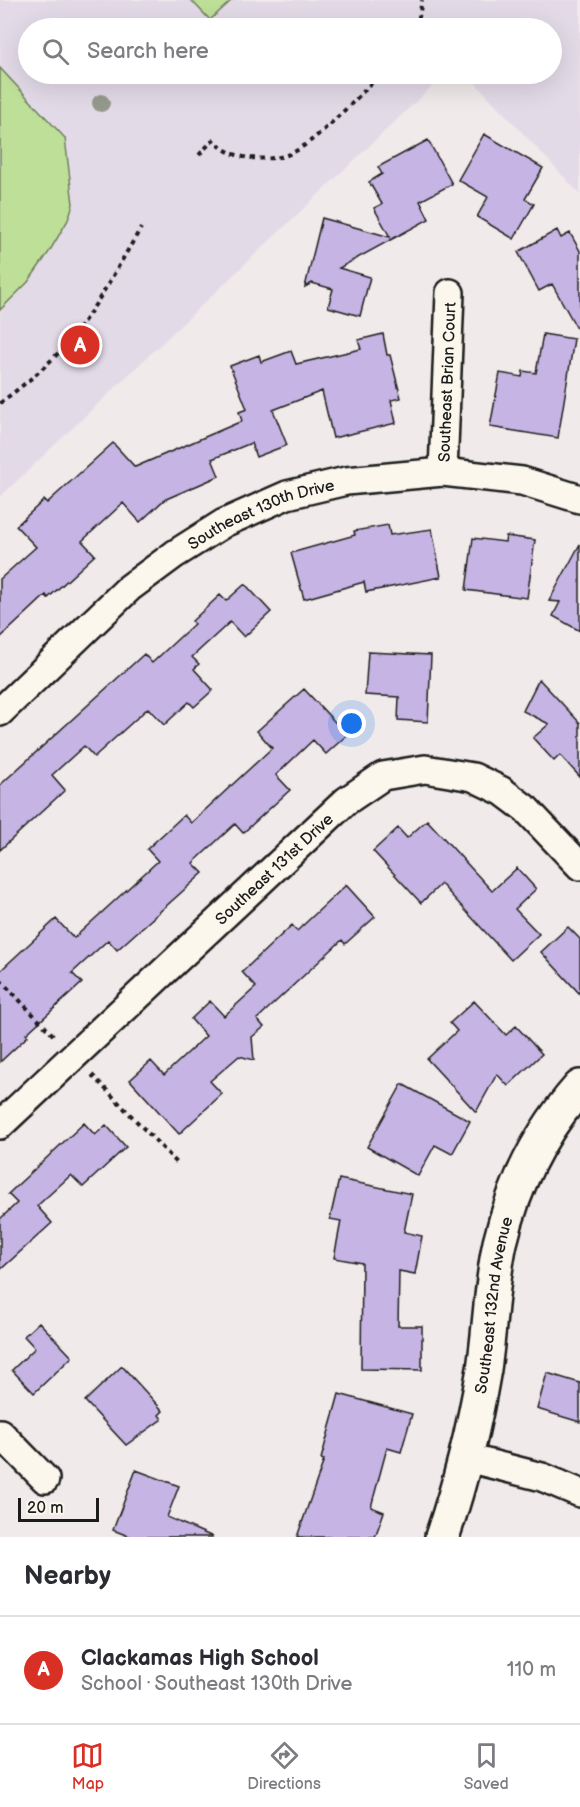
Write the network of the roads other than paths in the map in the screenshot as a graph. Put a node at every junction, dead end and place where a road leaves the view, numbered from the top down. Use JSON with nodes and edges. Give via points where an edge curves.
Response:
{"nodes":[{"id":1,"x":450,"y":293,"type":"dead end"},
{"id":2,"x":443,"y":472,"type":"junction"},
{"id":3,"x":580,"y":499,"type":"edge"},
{"id":4,"x":0,"y":712,"type":"edge"},
{"id":5,"x":580,"y":866,"type":"edge"},
{"id":6,"x":580,"y":1087,"type":"edge"},
{"id":7,"x":0,"y":1125,"type":"edge"},
{"id":8,"x":0,"y":1432,"type":"edge"},
{"id":9,"x":466,"y":1458,"type":"junction"},
{"id":10,"x":45,"y":1479,"type":"dead end"},
{"id":11,"x":580,"y":1493,"type":"edge"},
{"id":12,"x":442,"y":1537,"type":"edge"}],
"edges":[{"from":1,"to":2,"type":"street","name":"Southeast Brian Court"},
{"from":2,"to":3,"type":"street","name":"Southeast 130th Drive","via":[[522,481]]},
{"from":2,"to":4,"type":"street","name":"Southeast 130th Drive","via":[[346,481],[307,490],[224,523],[129,588]]},
{"from":5,"to":7,"type":"street","name":"Southeast 131st Drive","via":[[526,809],[502,791],[473,777],[425,769],[383,776],[346,801]]},
{"from":6,"to":9,"type":"street","name":"Southeast 132nd Avenue","via":[[537,1146],[511,1204],[500,1244],[484,1368]]},
{"from":8,"to":10,"type":"street"},
{"from":9,"to":11,"type":"street","via":[[542,1477]]},
{"from":9,"to":12,"type":"street","name":"Southeast 132nd Avenue"}]}
